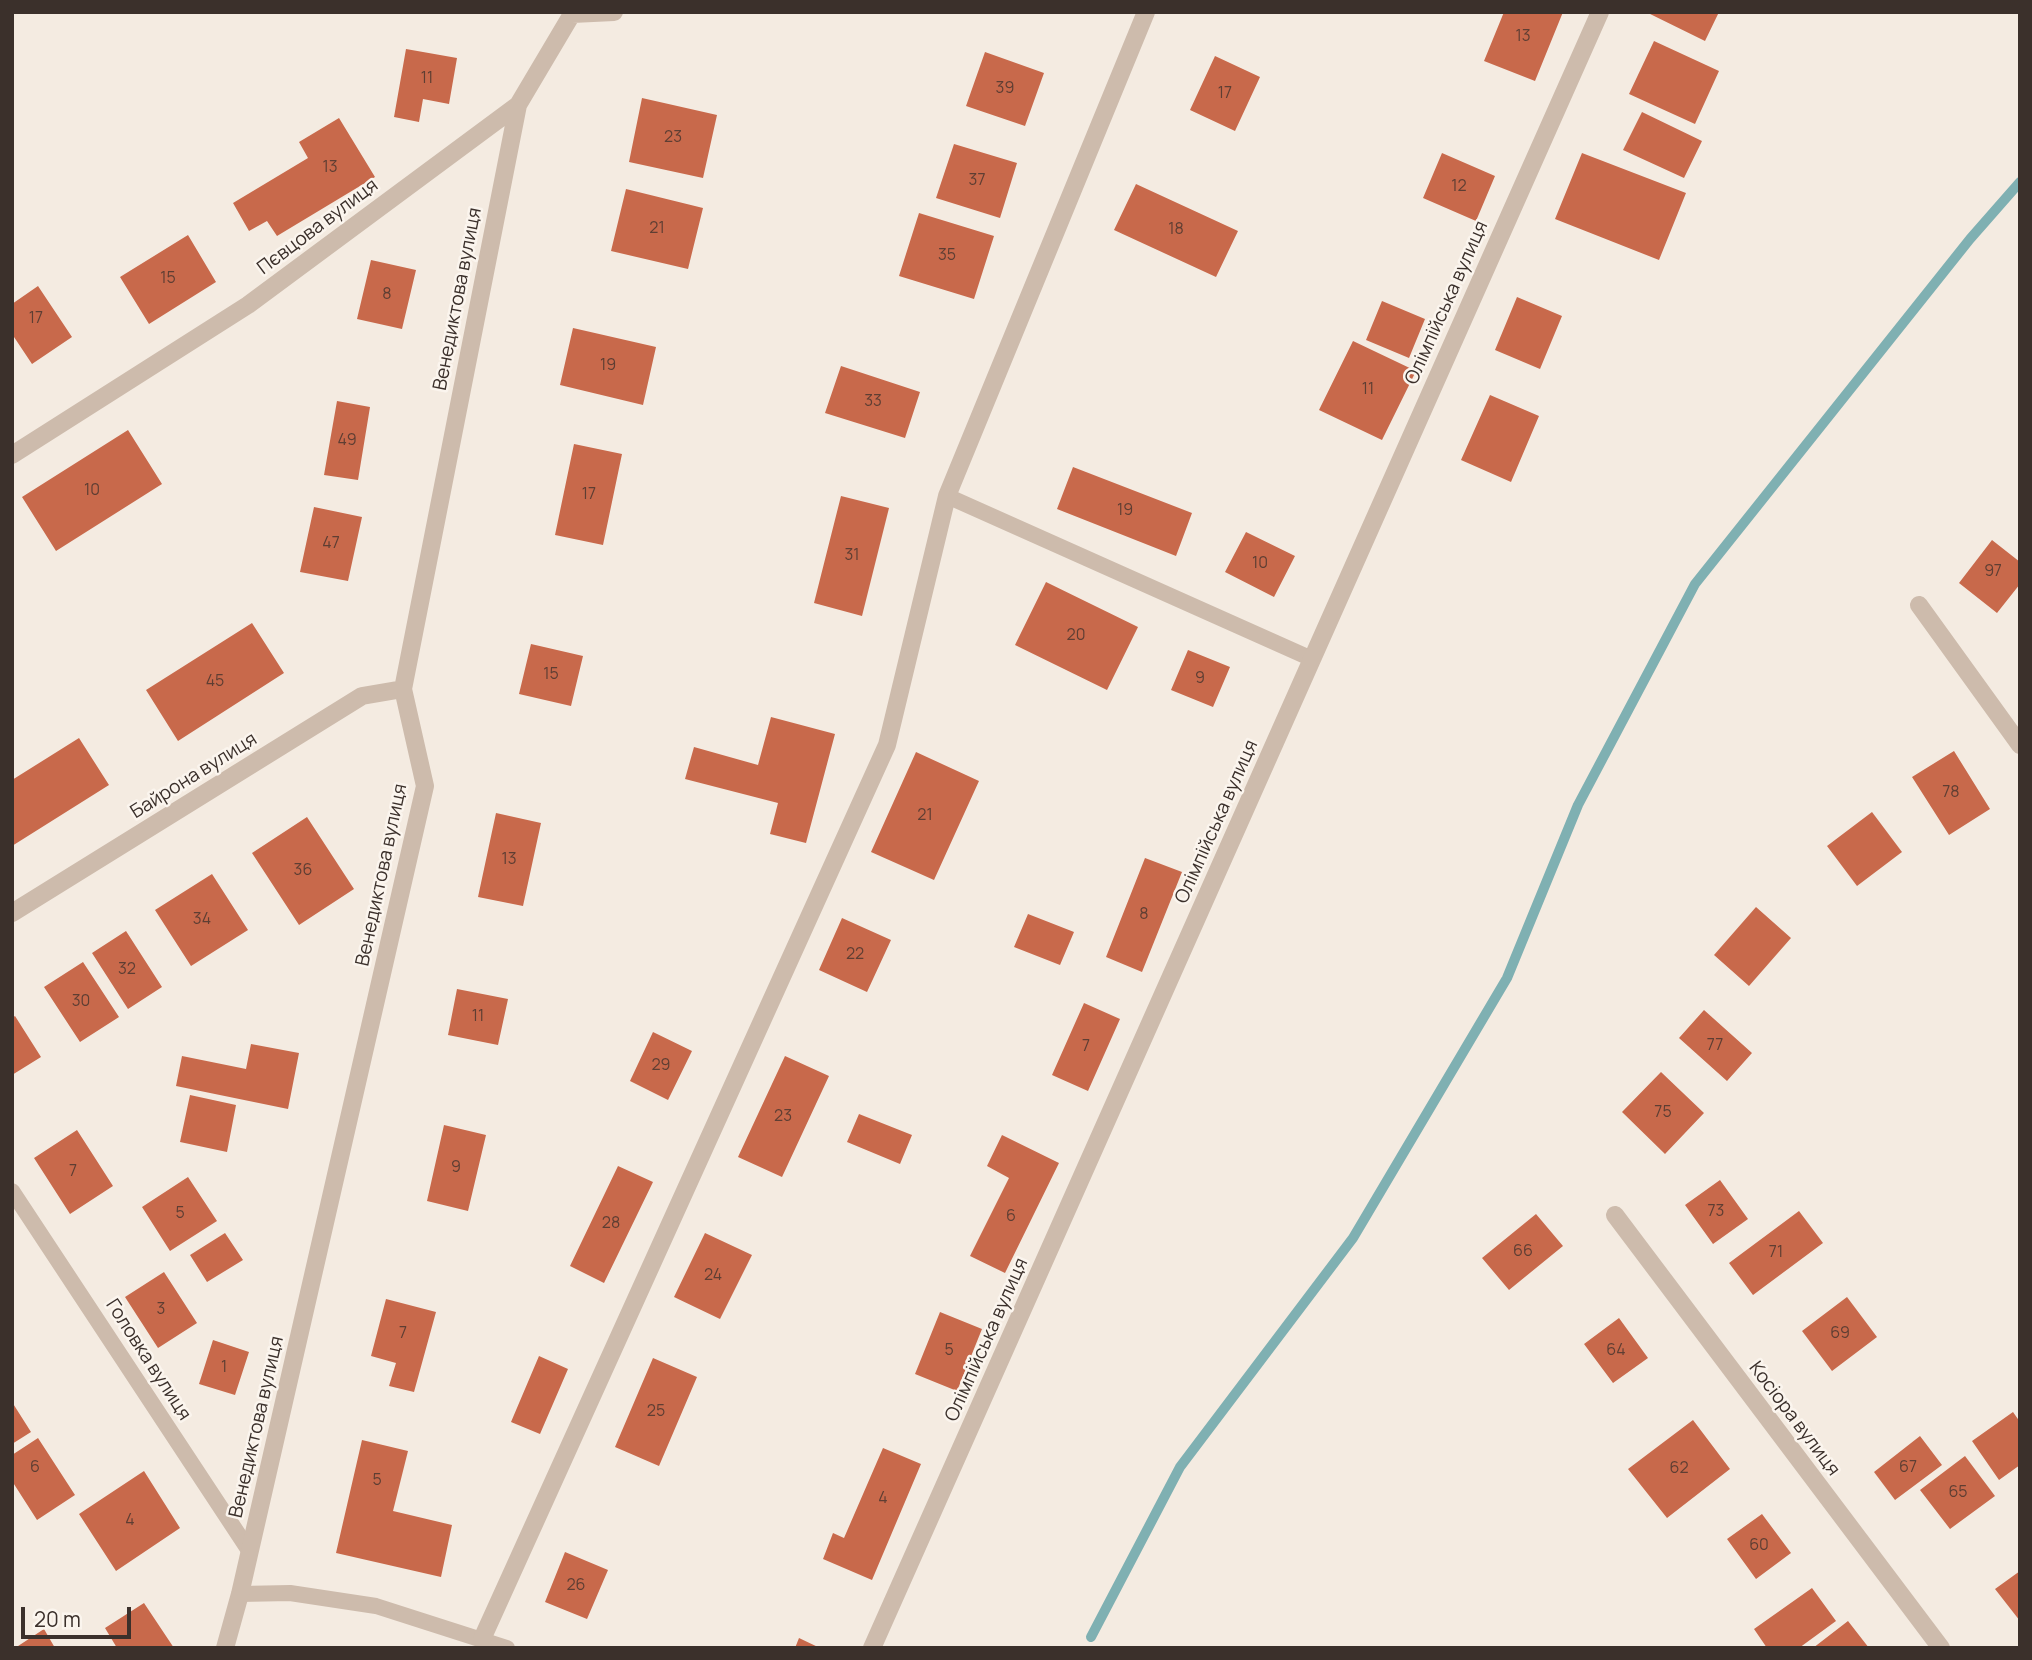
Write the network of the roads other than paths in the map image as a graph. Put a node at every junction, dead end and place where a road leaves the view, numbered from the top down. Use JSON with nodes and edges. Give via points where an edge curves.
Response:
{"nodes":[{"id":1,"x":614,"y":12,"type":"edge"},
{"id":2,"x":1146,"y":12,"type":"edge"},
{"id":3,"x":1600,"y":12,"type":"edge"},
{"id":4,"x":572,"y":13,"type":"edge"},
{"id":5,"x":518,"y":105,"type":"junction"},
{"id":6,"x":12,"y":455,"type":"edge"},
{"id":7,"x":947,"y":496,"type":"junction"},
{"id":8,"x":1919,"y":605,"type":"dead end"},
{"id":9,"x":1312,"y":659,"type":"junction"},
{"id":10,"x":403,"y":689,"type":"junction"},
{"id":11,"x":2020,"y":745,"type":"edge"},
{"id":12,"x":12,"y":913,"type":"edge"},
{"id":13,"x":12,"y":1191,"type":"edge"},
{"id":14,"x":1615,"y":1215,"type":"dead end"},
{"id":15,"x":250,"y":1552,"type":"junction"},
{"id":16,"x":240,"y":1594,"type":"junction"},
{"id":17,"x":482,"y":1639,"type":"junction"},
{"id":18,"x":225,"y":1648,"type":"edge"},
{"id":19,"x":508,"y":1648,"type":"edge"},
{"id":20,"x":872,"y":1648,"type":"edge"},
{"id":21,"x":1941,"y":1648,"type":"edge"}],
"edges":[{"from":1,"to":4,"type":"street","name":"Пєвцова вулиця"},
{"from":2,"to":7,"type":"street"},
{"from":3,"to":9,"type":"street","name":"Олімпійська вулиця"},
{"from":4,"to":5,"type":"street","name":"Пєвцова вулиця"},
{"from":5,"to":6,"type":"street","name":"Пєвцова вулиця","via":[[248,305]]},
{"from":5,"to":10,"type":"street","name":"Венедиктова вулиця"},
{"from":7,"to":9,"type":"lane"},
{"from":7,"to":17,"type":"street","via":[[887,745]]},
{"from":8,"to":11,"type":"street"},
{"from":9,"to":20,"type":"street","name":"Олімпійська вулиця"},
{"from":10,"to":12,"type":"street","name":"Байрона вулиця","via":[[362,696]]},
{"from":10,"to":15,"type":"street","name":"Венедиктова вулиця","via":[[425,786]]},
{"from":13,"to":15,"type":"lane","name":"Головка вулиця"},
{"from":14,"to":21,"type":"street","name":"Косіора вулиця"},
{"from":15,"to":16,"type":"street","name":"Венедиктова вулиця"},
{"from":16,"to":17,"type":"lane","via":[[290,1593],[376,1606]]},
{"from":16,"to":18,"type":"street","name":"Венедиктова вулиця"},
{"from":17,"to":19,"type":"lane"}]}
